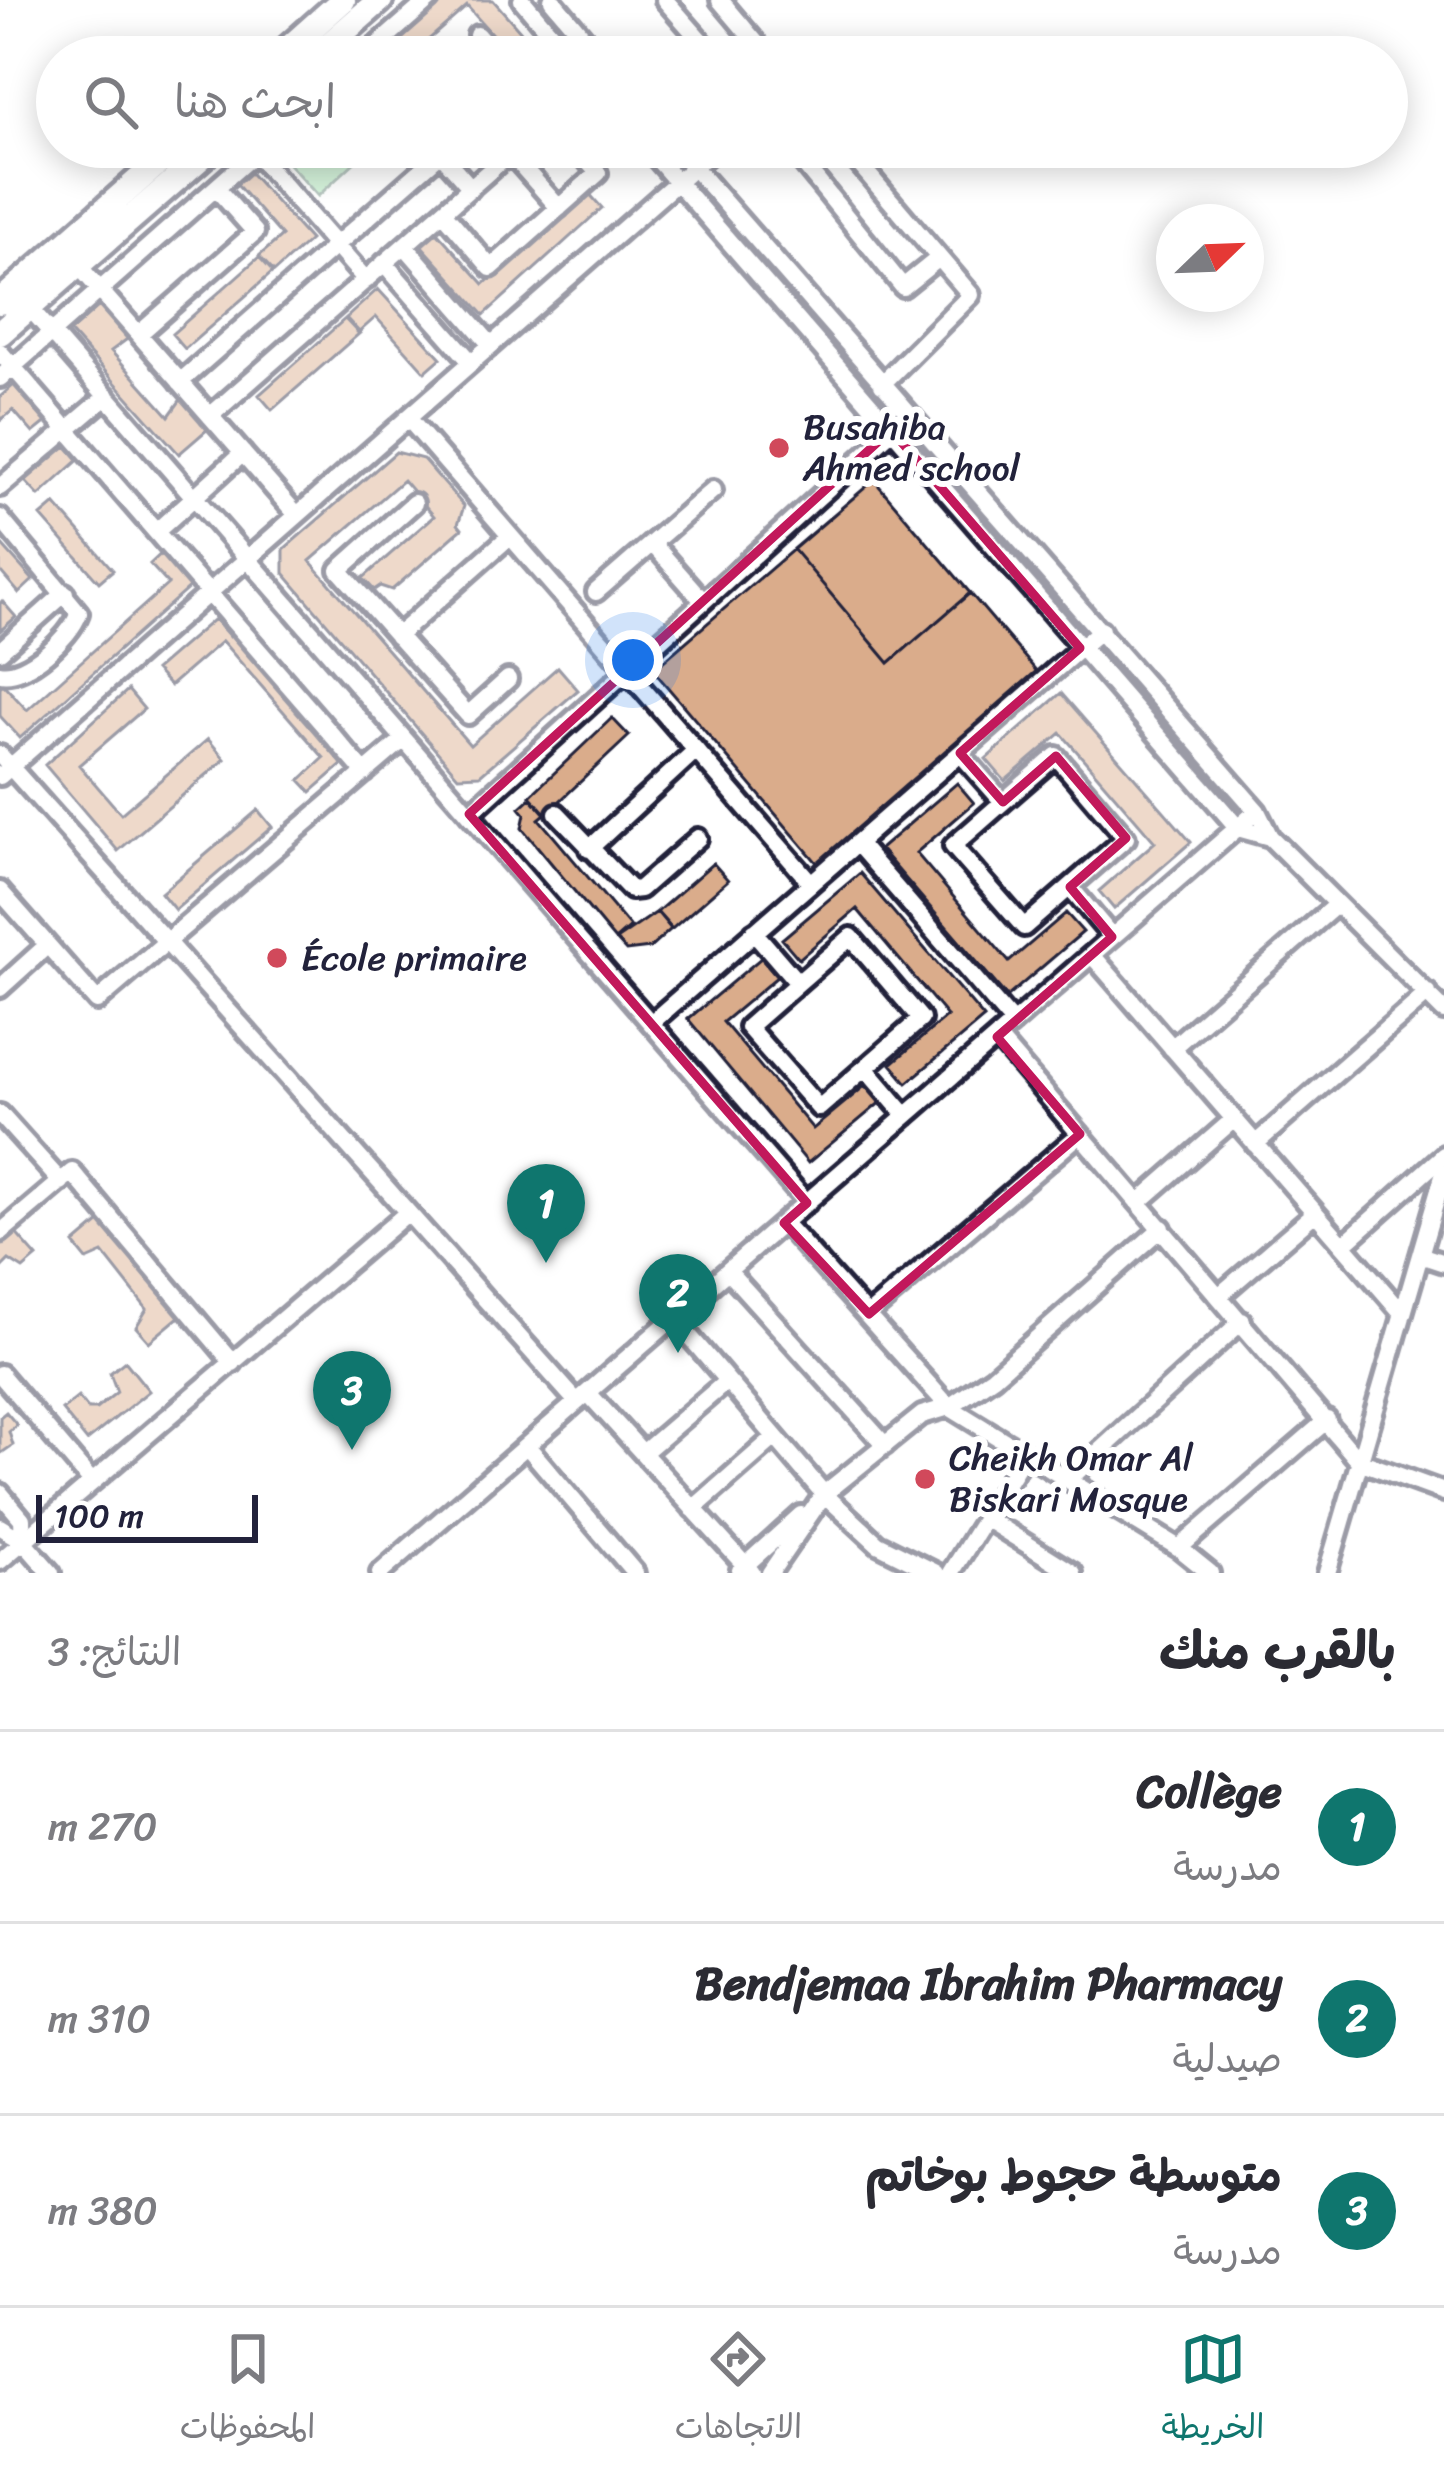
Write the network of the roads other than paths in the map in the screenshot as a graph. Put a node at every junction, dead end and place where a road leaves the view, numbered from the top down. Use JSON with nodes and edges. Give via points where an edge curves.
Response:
{"nodes":[{"id":1,"x":344,"y":0,"type":"edge"},
{"id":2,"x":380,"y":0,"type":"edge"},
{"id":3,"x":429,"y":0,"type":"edge"},
{"id":4,"x":522,"y":0,"type":"edge"},
{"id":5,"x":552,"y":0,"type":"edge"},
{"id":6,"x":665,"y":0,"type":"edge"},
{"id":7,"x":720,"y":0,"type":"edge"},
{"id":8,"x":302,"y":36,"type":"edge"},
{"id":9,"x":339,"y":36,"type":"edge"},
{"id":10,"x":385,"y":36,"type":"edge"},
{"id":11,"x":553,"y":36,"type":"edge"},
{"id":12,"x":582,"y":36,"type":"edge"},
{"id":13,"x":697,"y":36,"type":"edge"},
{"id":14,"x":750,"y":36,"type":"edge"},
{"id":15,"x":152,"y":168,"type":"edge"},
{"id":16,"x":188,"y":168,"type":"edge"},
{"id":17,"x":237,"y":168,"type":"edge"},
{"id":18,"x":272,"y":168,"type":"edge"},
{"id":19,"x":420,"y":168,"type":"edge"},
{"id":20,"x":456,"y":168,"type":"edge"},
{"id":21,"x":490,"y":168,"type":"edge"},
{"id":22,"x":524,"y":168,"type":"edge"},
{"id":23,"x":594,"y":168,"type":"edge"},
{"id":24,"x":665,"y":168,"type":"edge"},
{"id":25,"x":807,"y":168,"type":"edge"},
{"id":26,"x":863,"y":168,"type":"edge"},
{"id":27,"x":694,"y":169,"type":"joint"},
{"id":28,"x":677,"y":182,"type":"junction"},
{"id":29,"x":216,"y":188,"type":"junction"},
{"id":30,"x":471,"y":188,"type":"junction"},
{"id":31,"x":559,"y":208,"type":"junction"},
{"id":32,"x":443,"y":212,"type":"junction"},
{"id":33,"x":336,"y":245,"type":"junction"},
{"id":34,"x":404,"y":245,"type":"junction"},
{"id":35,"x":939,"y":257,"type":"junction"},
{"id":36,"x":385,"y":263,"type":"junction"},
{"id":37,"x":78,"y":265,"type":"junction"},
{"id":38,"x":366,"y":280,"type":"junction"},
{"id":39,"x":100,"y":290,"type":"junction"},
{"id":40,"x":0,"y":302,"type":"edge"},
{"id":41,"x":29,"y":307,"type":"junction"},
{"id":42,"x":0,"y":333,"type":"edge"},
{"id":43,"x":52,"y":333,"type":"junction"},
{"id":44,"x":139,"y":334,"type":"junction"},
{"id":45,"x":491,"y":345,"type":"junction"},
{"id":46,"x":0,"y":352,"type":"edge"},
{"id":47,"x":471,"y":362,"type":"junction"},
{"id":48,"x":6,"y":373,"type":"edge"},
{"id":49,"x":181,"y":382,"type":"junction"},
{"id":50,"x":882,"y":384,"type":"junction"},
{"id":51,"x":107,"y":396,"type":"junction"},
{"id":52,"x":909,"y":415,"type":"junction"},
{"id":53,"x":210,"y":416,"type":"junction"},
{"id":54,"x":407,"y":418,"type":"junction"},
{"id":55,"x":67,"y":429,"type":"junction"},
{"id":56,"x":891,"y":430,"type":"junction"},
{"id":57,"x":242,"y":453,"type":"junction"},
{"id":58,"x":0,"y":487,"type":"edge"},
{"id":59,"x":713,"y":490,"type":"dead end"},
{"id":60,"x":195,"y":497,"type":"junction"},
{"id":61,"x":414,"y":503,"type":"dead end"},
{"id":62,"x":297,"y":515,"type":"junction"},
{"id":63,"x":0,"y":518,"type":"edge"},
{"id":64,"x":158,"y":530,"type":"junction"},
{"id":65,"x":509,"y":536,"type":"junction"},
{"id":66,"x":652,"y":543,"type":"junction"},
{"id":67,"x":248,"y":560,"type":"junction"},
{"id":68,"x":212,"y":590,"type":"junction"},
{"id":69,"x":596,"y":592,"type":"dead end"},
{"id":70,"x":65,"y":593,"type":"junction"},
{"id":71,"x":704,"y":601,"type":"junction"},
{"id":72,"x":1101,"y":630,"type":"junction"},
{"id":73,"x":398,"y":636,"type":"junction"},
{"id":74,"x":1080,"y":648,"type":"junction"},
{"id":75,"x":0,"y":651,"type":"edge"},
{"id":76,"x":626,"y":670,"type":"junction"},
{"id":77,"x":0,"y":673,"type":"edge"},
{"id":78,"x":508,"y":679,"type":"dead end"},
{"id":79,"x":404,"y":740,"type":"junction"},
{"id":80,"x":696,"y":750,"type":"junction"},
{"id":81,"x":960,"y":753,"type":"junction"},
{"id":82,"x":3,"y":766,"type":"edge"},
{"id":83,"x":365,"y":773,"type":"junction"},
{"id":84,"x":1003,"y":802,"type":"junction"},
{"id":85,"x":1257,"y":812,"type":"junction"},
{"id":86,"x":557,"y":813,"type":"dead end"},
{"id":87,"x":469,"y":814,"type":"junction"},
{"id":88,"x":1238,"y":828,"type":"junction"},
{"id":89,"x":1270,"y":837,"type":"junction"},
{"id":90,"x":698,"y":838,"type":"dead end"},
{"id":91,"x":856,"y":842,"type":"junction"},
{"id":92,"x":589,"y":849,"type":"junction"},
{"id":93,"x":811,"y":883,"type":"junction"},
{"id":94,"x":1070,"y":887,"type":"junction"},
{"id":95,"x":0,"y":891,"type":"edge"},
{"id":96,"x":1337,"y":904,"type":"junction"},
{"id":97,"x":754,"y":932,"type":"junction"},
{"id":98,"x":1112,"y":937,"type":"junction"},
{"id":99,"x":166,"y":942,"type":"junction"},
{"id":100,"x":42,"y":950,"type":"dead end"},
{"id":101,"x":1092,"y":955,"type":"junction"},
{"id":102,"x":798,"y":983,"type":"junction"},
{"id":103,"x":0,"y":988,"type":"edge"},
{"id":104,"x":1428,"y":993,"type":"junction"},
{"id":105,"x":1444,"y":1011,"type":"edge"},
{"id":106,"x":650,"y":1023,"type":"junction"},
{"id":107,"x":1013,"y":1023,"type":"junction"},
{"id":108,"x":997,"y":1037,"type":"junction"},
{"id":109,"x":1172,"y":1048,"type":"junction"},
{"id":110,"x":865,"y":1068,"type":"junction"},
{"id":111,"x":0,"y":1114,"type":"edge"},
{"id":112,"x":906,"y":1116,"type":"junction"},
{"id":113,"x":1234,"y":1119,"type":"junction"},
{"id":114,"x":1080,"y":1134,"type":"junction"},
{"id":115,"x":1255,"y":1144,"type":"junction"},
{"id":116,"x":1444,"y":1155,"type":"edge"},
{"id":117,"x":1444,"y":1173,"type":"edge"},
{"id":118,"x":61,"y":1182,"type":"junction"},
{"id":119,"x":1139,"y":1202,"type":"junction"},
{"id":120,"x":807,"y":1203,"type":"junction"},
{"id":121,"x":407,"y":1213,"type":"junction"},
{"id":122,"x":1315,"y":1213,"type":"junction"},
{"id":123,"x":784,"y":1222,"type":"junction"},
{"id":124,"x":2,"y":1227,"type":"edge"},
{"id":125,"x":1162,"y":1228,"type":"junction"},
{"id":126,"x":1342,"y":1245,"type":"junction"},
{"id":127,"x":1420,"y":1255,"type":"junction"},
{"id":128,"x":1444,"y":1264,"type":"edge"},
{"id":129,"x":728,"y":1271,"type":"junction"},
{"id":130,"x":1220,"y":1295,"type":"junction"},
{"id":131,"x":869,"y":1314,"type":"junction"},
{"id":132,"x":1402,"y":1314,"type":"junction"},
{"id":133,"x":674,"y":1318,"type":"junction"},
{"id":134,"x":1242,"y":1321,"type":"junction"},
{"id":135,"x":232,"y":1363,"type":"junction"},
{"id":136,"x":0,"y":1374,"type":"edge"},
{"id":137,"x":727,"y":1381,"type":"junction"},
{"id":138,"x":582,"y":1397,"type":"junction"},
{"id":139,"x":949,"y":1407,"type":"junction"},
{"id":140,"x":1327,"y":1420,"type":"junction"},
{"id":141,"x":775,"y":1437,"type":"junction"},
{"id":142,"x":885,"y":1444,"type":"junction"},
{"id":143,"x":527,"y":1446,"type":"junction"},
{"id":144,"x":643,"y":1454,"type":"junction"},
{"id":145,"x":1025,"y":1454,"type":"junction"},
{"id":146,"x":1359,"y":1461,"type":"junction"},
{"id":147,"x":1068,"y":1480,"type":"junction"},
{"id":148,"x":92,"y":1482,"type":"junction"},
{"id":149,"x":1444,"y":1492,"type":"edge"},
{"id":150,"x":0,"y":1493,"type":"edge"},
{"id":151,"x":824,"y":1494,"type":"junction"},
{"id":152,"x":693,"y":1509,"type":"junction"},
{"id":153,"x":985,"y":1518,"type":"junction"},
{"id":154,"x":0,"y":1527,"type":"edge"},
{"id":155,"x":23,"y":1541,"type":"junction"},
{"id":156,"x":1179,"y":1548,"type":"junction"},
{"id":157,"x":0,"y":1561,"type":"edge"},
{"id":158,"x":744,"y":1570,"type":"edge"},
{"id":159,"x":51,"y":1573,"type":"edge"},
{"id":160,"x":380,"y":1573,"type":"edge"},
{"id":161,"x":635,"y":1573,"type":"edge"},
{"id":162,"x":770,"y":1573,"type":"edge"},
{"id":163,"x":936,"y":1573,"type":"edge"},
{"id":164,"x":952,"y":1573,"type":"edge"},
{"id":165,"x":1073,"y":1573,"type":"edge"},
{"id":166,"x":1210,"y":1573,"type":"edge"},
{"id":167,"x":1327,"y":1573,"type":"edge"}],
"edges":[{"from":1,"to":8,"type":"main road"},
{"from":2,"to":9,"type":"main road"},
{"from":3,"to":10,"type":"street"},
{"from":4,"to":11,"type":"street"},
{"from":5,"to":12,"type":"street"},
{"from":6,"to":13,"type":"street"},
{"from":7,"to":14,"type":"street"},
{"from":15,"to":40,"type":"main road"},
{"from":16,"to":37,"type":"main road"},
{"from":17,"to":29,"type":"street"},
{"from":18,"to":33,"type":"street"},
{"from":19,"to":33,"type":"street"},
{"from":20,"to":30,"type":"street"},
{"from":21,"to":30,"type":"street"},
{"from":22,"to":31,"type":"street"},
{"from":23,"to":31,"type":"street","via":[[598,173]]},
{"from":24,"to":28,"type":"street"},
{"from":25,"to":35,"type":"street","via":[[903,287]]},
{"from":26,"to":35,"type":"street"},
{"from":27,"to":28,"type":"street"},
{"from":27,"to":50,"type":"street"},
{"from":28,"to":45,"type":"street"},
{"from":28,"to":56,"type":"street"},
{"from":29,"to":39,"type":"street"},
{"from":29,"to":44,"type":"street","via":[[255,232]]},
{"from":30,"to":32,"type":"street"},
{"from":31,"to":32,"type":"street","via":[[491,268]]},
{"from":32,"to":34,"type":"street"},
{"from":33,"to":38,"type":"street"},
{"from":33,"to":49,"type":"street"},
{"from":34,"to":36,"type":"street"},
{"from":34,"to":45,"type":"street"},
{"from":35,"to":50,"type":"street","via":[[971,295]]},
{"from":36,"to":38,"type":"street"},
{"from":36,"to":47,"type":"street"},
{"from":37,"to":39,"type":"street"},
{"from":37,"to":41,"type":"main road"},
{"from":38,"to":53,"type":"street"},
{"from":39,"to":43,"type":"street"},
{"from":39,"to":44,"type":"street"},
{"from":41,"to":42,"type":"main road"},
{"from":41,"to":43,"type":"street"},
{"from":43,"to":48,"type":"street"},
{"from":43,"to":51,"type":"street"},
{"from":44,"to":49,"type":"street"},
{"from":45,"to":47,"type":"street"},
{"from":46,"to":48,"type":"street"},
{"from":47,"to":54,"type":"street"},
{"from":48,"to":55,"type":"street"},
{"from":49,"to":53,"type":"street"},
{"from":50,"to":52,"type":"street"},
{"from":51,"to":55,"type":"street"},
{"from":51,"to":60,"type":"street"},
{"from":52,"to":56,"type":"street"},
{"from":52,"to":72,"type":"street"},
{"from":53,"to":57,"type":"street"},
{"from":54,"to":62,"type":"street"},
{"from":54,"to":65,"type":"street"},
{"from":55,"to":58,"type":"street"},
{"from":55,"to":64,"type":"street"},
{"from":56,"to":71,"type":"street"},
{"from":56,"to":74,"type":"street"},
{"from":57,"to":60,"type":"street"},
{"from":57,"to":62,"type":"street"},
{"from":59,"to":66,"type":"street"},
{"from":60,"to":64,"type":"street"},
{"from":60,"to":67,"type":"street"},
{"from":61,"to":73,"type":"street","via":[[339,570]]},
{"from":62,"to":67,"type":"street"},
{"from":63,"to":70,"type":"street"},
{"from":64,"to":68,"type":"street"},
{"from":65,"to":73,"type":"street"},
{"from":65,"to":76,"type":"street"},
{"from":66,"to":69,"type":"street"},
{"from":66,"to":71,"type":"street"},
{"from":67,"to":68,"type":"street"},
{"from":67,"to":79,"type":"street"},
{"from":68,"to":82,"type":"street"},
{"from":68,"to":83,"type":"street"},
{"from":70,"to":75,"type":"street"},
{"from":70,"to":77,"type":"street","via":[[79,614],[70,630],[26,669]]},
{"from":71,"to":76,"type":"street"},
{"from":72,"to":74,"type":"street"},
{"from":72,"to":85,"type":"street"},
{"from":73,"to":78,"type":"street","via":[[468,716]]},
{"from":74,"to":81,"type":"street"},
{"from":74,"to":88,"type":"street"},
{"from":76,"to":80,"type":"street"},
{"from":76,"to":87,"type":"street"},
{"from":79,"to":83,"type":"street"},
{"from":79,"to":87,"type":"street"},
{"from":80,"to":92,"type":"street"},
{"from":80,"to":93,"type":"street"},
{"from":81,"to":84,"type":"street"},
{"from":81,"to":91,"type":"street"},
{"from":82,"to":99,"type":"street"},
{"from":83,"to":99,"type":"street"},
{"from":84,"to":94,"type":"street","via":[[953,846],[1024,927]]},
{"from":84,"to":94,"type":"street","via":[[1056,756],[1126,838]]},
{"from":85,"to":88,"type":"street"},
{"from":85,"to":89,"type":"street"},
{"from":86,"to":92,"type":"street"},
{"from":87,"to":106,"type":"street"},
{"from":88,"to":89,"type":"street"},
{"from":88,"to":98,"type":"street"},
{"from":89,"to":96,"type":"street"},
{"from":90,"to":92,"type":"street","via":[[640,890],[625,888]]},
{"from":91,"to":93,"type":"street"},
{"from":91,"to":107,"type":"street"},
{"from":93,"to":97,"type":"street"},
{"from":94,"to":98,"type":"street"},
{"from":95,"to":99,"type":"street","via":[[97,1001]]},
{"from":96,"to":104,"type":"street"},
{"from":96,"to":109,"type":"street"},
{"from":97,"to":102,"type":"street"},
{"from":97,"to":106,"type":"street"},
{"from":98,"to":101,"type":"street"},
{"from":99,"to":121,"type":"street"},
{"from":100,"to":103,"type":"street"},
{"from":101,"to":107,"type":"street"},
{"from":101,"to":109,"type":"street"},
{"from":102,"to":110,"type":"street","via":[[748,1027],[819,1108]]},
{"from":102,"to":110,"type":"street","via":[[851,938],[921,1019]]},
{"from":104,"to":105,"type":"street"},
{"from":104,"to":115,"type":"street"},
{"from":106,"to":120,"type":"street"},
{"from":107,"to":108,"type":"street"},
{"from":108,"to":112,"type":"street"},
{"from":108,"to":114,"type":"street"},
{"from":109,"to":113,"type":"street"},
{"from":110,"to":112,"type":"street"},
{"from":111,"to":118,"type":"street"},
{"from":112,"to":120,"type":"street"},
{"from":113,"to":115,"type":"street"},
{"from":113,"to":119,"type":"street"},
{"from":114,"to":119,"type":"street"},
{"from":114,"to":131,"type":"street"},
{"from":115,"to":122,"type":"street"},
{"from":116,"to":126,"type":"street"},
{"from":117,"to":127,"type":"street"},
{"from":118,"to":124,"type":"street"},
{"from":118,"to":135,"type":"street","via":[[72,1172]]},
{"from":119,"to":125,"type":"street"},
{"from":120,"to":123,"type":"street"},
{"from":121,"to":135,"type":"street"},
{"from":121,"to":138,"type":"street"},
{"from":122,"to":126,"type":"street"},
{"from":122,"to":130,"type":"street"},
{"from":123,"to":129,"type":"street"},
{"from":123,"to":131,"type":"street"},
{"from":125,"to":130,"type":"street"},
{"from":125,"to":139,"type":"street"},
{"from":126,"to":132,"type":"street"},
{"from":127,"to":128,"type":"street"},
{"from":127,"to":132,"type":"street"},
{"from":129,"to":133,"type":"street"},
{"from":129,"to":142,"type":"street"},
{"from":130,"to":134,"type":"street"},
{"from":131,"to":139,"type":"street"},
{"from":132,"to":146,"type":"street"},
{"from":133,"to":137,"type":"street"},
{"from":133,"to":138,"type":"street"},
{"from":134,"to":140,"type":"street"},
{"from":134,"to":147,"type":"street"},
{"from":135,"to":148,"type":"street"},
{"from":136,"to":148,"type":"street"},
{"from":137,"to":141,"type":"street"},
{"from":137,"to":144,"type":"street"},
{"from":138,"to":143,"type":"street"},
{"from":138,"to":144,"type":"street"},
{"from":139,"to":142,"type":"street","via":[[922,1415]]},
{"from":139,"to":145,"type":"street"},
{"from":140,"to":146,"type":"street"},
{"from":140,"to":156,"type":"street"},
{"from":141,"to":151,"type":"street"},
{"from":141,"to":152,"type":"street"},
{"from":142,"to":151,"type":"street"},
{"from":143,"to":160,"type":"street"},
{"from":143,"to":161,"type":"street"},
{"from":144,"to":152,"type":"street"},
{"from":145,"to":147,"type":"street"},
{"from":145,"to":153,"type":"street"},
{"from":146,"to":149,"type":"street"},
{"from":146,"to":167,"type":"street"},
{"from":147,"to":156,"type":"street"},
{"from":148,"to":155,"type":"street"},
{"from":150,"to":155,"type":"street","via":[[22,1519]]},
{"from":151,"to":158,"type":"street"},
{"from":151,"to":162,"type":"street"},
{"from":151,"to":163,"type":"street","via":[[878,1544]]},
{"from":152,"to":158,"type":"street"},
{"from":153,"to":164,"type":"street"},
{"from":153,"to":165,"type":"street"},
{"from":154,"to":155,"type":"street"},
{"from":155,"to":157,"type":"street"},
{"from":155,"to":159,"type":"street"},
{"from":156,"to":166,"type":"street"}]}
